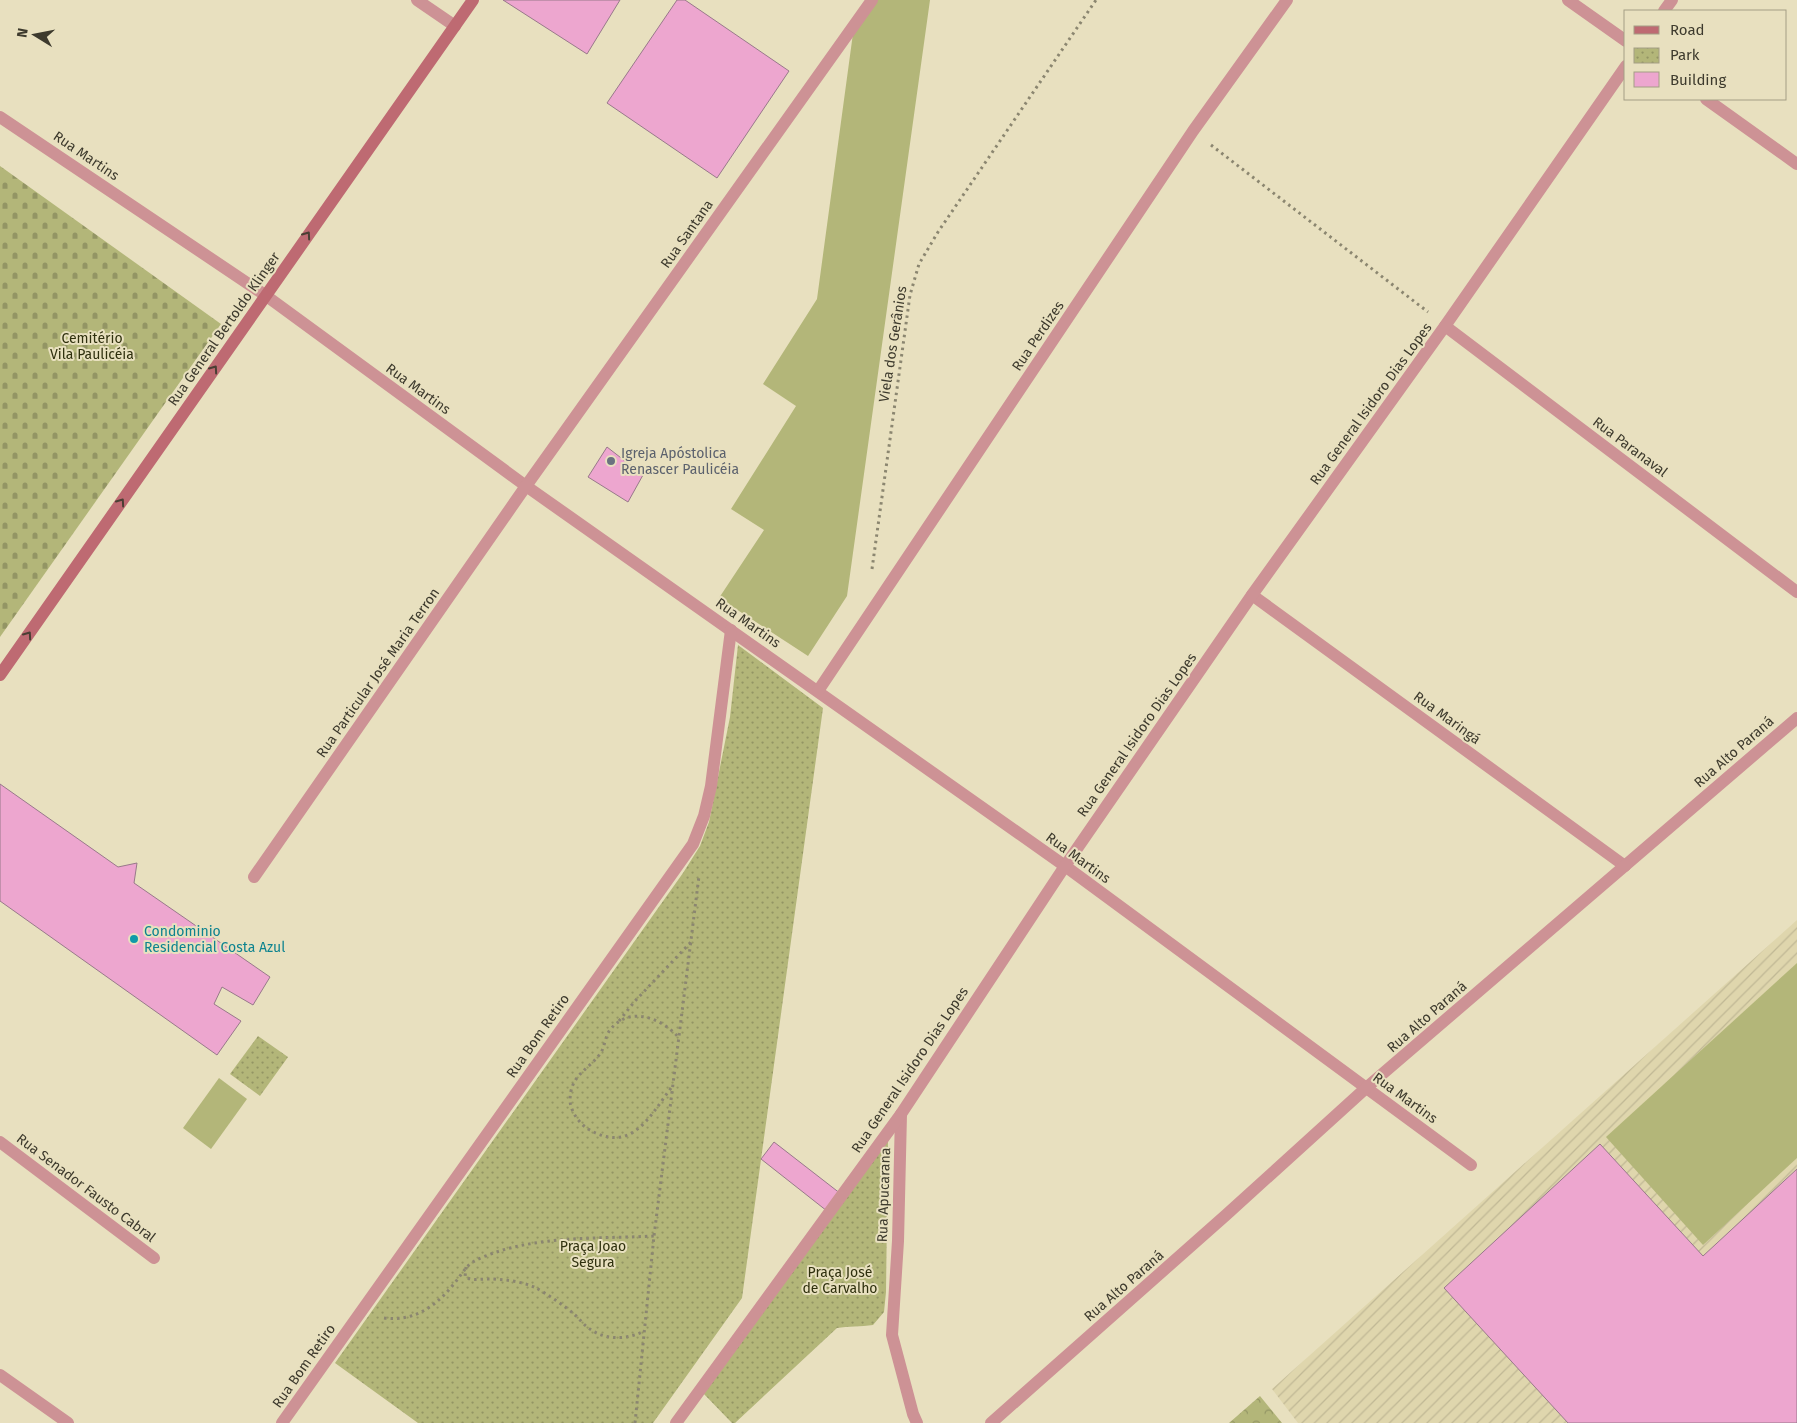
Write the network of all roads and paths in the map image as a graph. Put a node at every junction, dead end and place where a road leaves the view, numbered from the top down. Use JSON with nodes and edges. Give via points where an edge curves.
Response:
{"nodes":[{"id":1,"x":417,"y":0,"type":"edge"},
{"id":2,"x":473,"y":0,"type":"edge"},
{"id":3,"x":872,"y":0,"type":"edge"},
{"id":4,"x":1096,"y":0,"type":"edge"},
{"id":5,"x":1287,"y":0,"type":"edge"},
{"id":6,"x":1568,"y":0,"type":"edge"},
{"id":7,"x":455,"y":26,"type":"junction"},
{"id":8,"x":1624,"y":40,"type":"edge"},
{"id":9,"x":1624,"y":69,"type":"edge"},
{"id":10,"x":1707,"y":100,"type":"edge"},
{"id":11,"x":0,"y":117,"type":"edge"},
{"id":12,"x":1193,"y":131,"type":"junction"},
{"id":13,"x":1797,"y":164,"type":"edge"},
{"id":14,"x":265,"y":295,"type":"junction"},
{"id":15,"x":1446,"y":326,"type":"junction"},
{"id":16,"x":526,"y":486,"type":"junction"},
{"id":17,"x":871,"y":575,"type":"dead end"},
{"id":18,"x":1797,"y":592,"type":"edge"},
{"id":19,"x":1252,"y":595,"type":"junction"},
{"id":20,"x":731,"y":630,"type":"junction"},
{"id":21,"x":0,"y":675,"type":"edge"},
{"id":22,"x":818,"y":692,"type":"junction"},
{"id":23,"x":1797,"y":718,"type":"edge"},
{"id":24,"x":1064,"y":866,"type":"junction"},
{"id":25,"x":1625,"y":866,"type":"junction"},
{"id":26,"x":700,"y":874,"type":"dead end"},
{"id":27,"x":254,"y":877,"type":"dead end"},
{"id":28,"x":691,"y":942,"type":"junction"},
{"id":29,"x":619,"y":1021,"type":"junction"},
{"id":30,"x":679,"y":1038,"type":"junction"},
{"id":31,"x":673,"y":1087,"type":"junction"},
{"id":32,"x":1366,"y":1088,"type":"junction"},
{"id":33,"x":901,"y":1114,"type":"junction"},
{"id":34,"x":0,"y":1142,"type":"edge"},
{"id":35,"x":1471,"y":1165,"type":"dead end"},
{"id":36,"x":654,"y":1236,"type":"junction"},
{"id":37,"x":154,"y":1258,"type":"dead end"},
{"id":38,"x":466,"y":1266,"type":"junction"},
{"id":39,"x":359,"y":1314,"type":"junction"},
{"id":40,"x":644,"y":1331,"type":"junction"},
{"id":41,"x":0,"y":1375,"type":"edge"},
{"id":42,"x":68,"y":1423,"type":"edge"},
{"id":43,"x":282,"y":1423,"type":"edge"},
{"id":44,"x":635,"y":1423,"type":"edge"},
{"id":45,"x":676,"y":1423,"type":"edge"},
{"id":46,"x":917,"y":1423,"type":"edge"},
{"id":47,"x":991,"y":1423,"type":"edge"}],
"edges":[{"from":1,"to":7,"type":"street"},
{"from":2,"to":7,"type":"street","name":"Rua General Bertoldo Klinger"},
{"from":3,"to":16,"type":"street","name":"Rua Santana"},
{"from":4,"to":17,"type":"path","name":"Viela dos Gerânios","via":[[919,264],[910,295]]},
{"from":5,"to":12,"type":"street","name":"Rua Perdizes"},
{"from":6,"to":8,"type":"street"},
{"from":14,"to":7,"type":"street","name":"Rua General Bertoldo Klinger","one_way":true},
{"from":9,"to":15,"type":"street","name":"Rua General Isidoro Dias Lopes"},
{"from":10,"to":13,"type":"street"},
{"from":11,"to":14,"type":"street","name":"Rua Martins"},
{"from":12,"to":15,"type":"path"},
{"from":12,"to":22,"type":"street","name":"Rua Perdizes"},
{"from":14,"to":16,"type":"street","name":"Rua Martins"},
{"from":21,"to":14,"type":"street","name":"Rua General Bertoldo Klinger","one_way":true},
{"from":15,"to":18,"type":"street","name":"Rua Paranaval"},
{"from":15,"to":19,"type":"street","name":"Rua General Isidoro Dias Lopes"},
{"from":16,"to":20,"type":"street","name":"Rua Martins"},
{"from":16,"to":27,"type":"street","name":"Rua Particular José Maria Terron"},
{"from":19,"to":24,"type":"street","name":"Rua General Isidoro Dias Lopes"},
{"from":19,"to":25,"type":"street","name":"Rua Maringá"},
{"from":20,"to":22,"type":"street","name":"Rua Martins"},
{"from":20,"to":39,"type":"street","name":"Rua Bom Retiro","via":[[711,786],[693,844]]},
{"from":22,"to":24,"type":"street","name":"Rua Martins"},
{"from":23,"to":25,"type":"street","name":"Rua Alto Paraná"},
{"from":24,"to":32,"type":"street","name":"Rua Martins"},
{"from":24,"to":33,"type":"street","name":"Rua General Isidoro Dias Lopes"},
{"from":25,"to":32,"type":"street","name":"Rua Alto Paraná"},
{"from":26,"to":28,"type":"path"},
{"from":28,"to":29,"type":"path"},
{"from":28,"to":30,"type":"path"},
{"from":29,"to":30,"type":"path","via":[[629,1017],[649,1018],[667,1026]]},
{"from":29,"to":31,"type":"path","via":[[609,1030],[601,1053],[579,1074],[573,1085],[570,1101],[581,1124],[604,1137],[632,1134]]},
{"from":30,"to":31,"type":"path"},
{"from":31,"to":36,"type":"path"},
{"from":32,"to":35,"type":"street","name":"Rua Martins"},
{"from":32,"to":47,"type":"street","name":"Rua Alto Paraná"},
{"from":33,"to":45,"type":"street","name":"Rua General Isidoro Dias Lopes"},
{"from":33,"to":46,"type":"street","name":"Rua Apucarana","via":[[892,1335]]},
{"from":34,"to":37,"type":"street","name":"Rua Senador Fausto Cabral"},
{"from":36,"to":38,"type":"path","via":[[526,1244],[482,1257]]},
{"from":36,"to":40,"type":"path"},
{"from":38,"to":39,"type":"path","via":[[436,1304],[415,1316],[390,1318]]},
{"from":38,"to":40,"type":"path","via":[[465,1277],[470,1279],[499,1280],[534,1287],[597,1334],[626,1339]]},
{"from":39,"to":43,"type":"street","name":"Rua Bom Retiro"},
{"from":40,"to":44,"type":"path"},
{"from":41,"to":42,"type":"street"}]}
